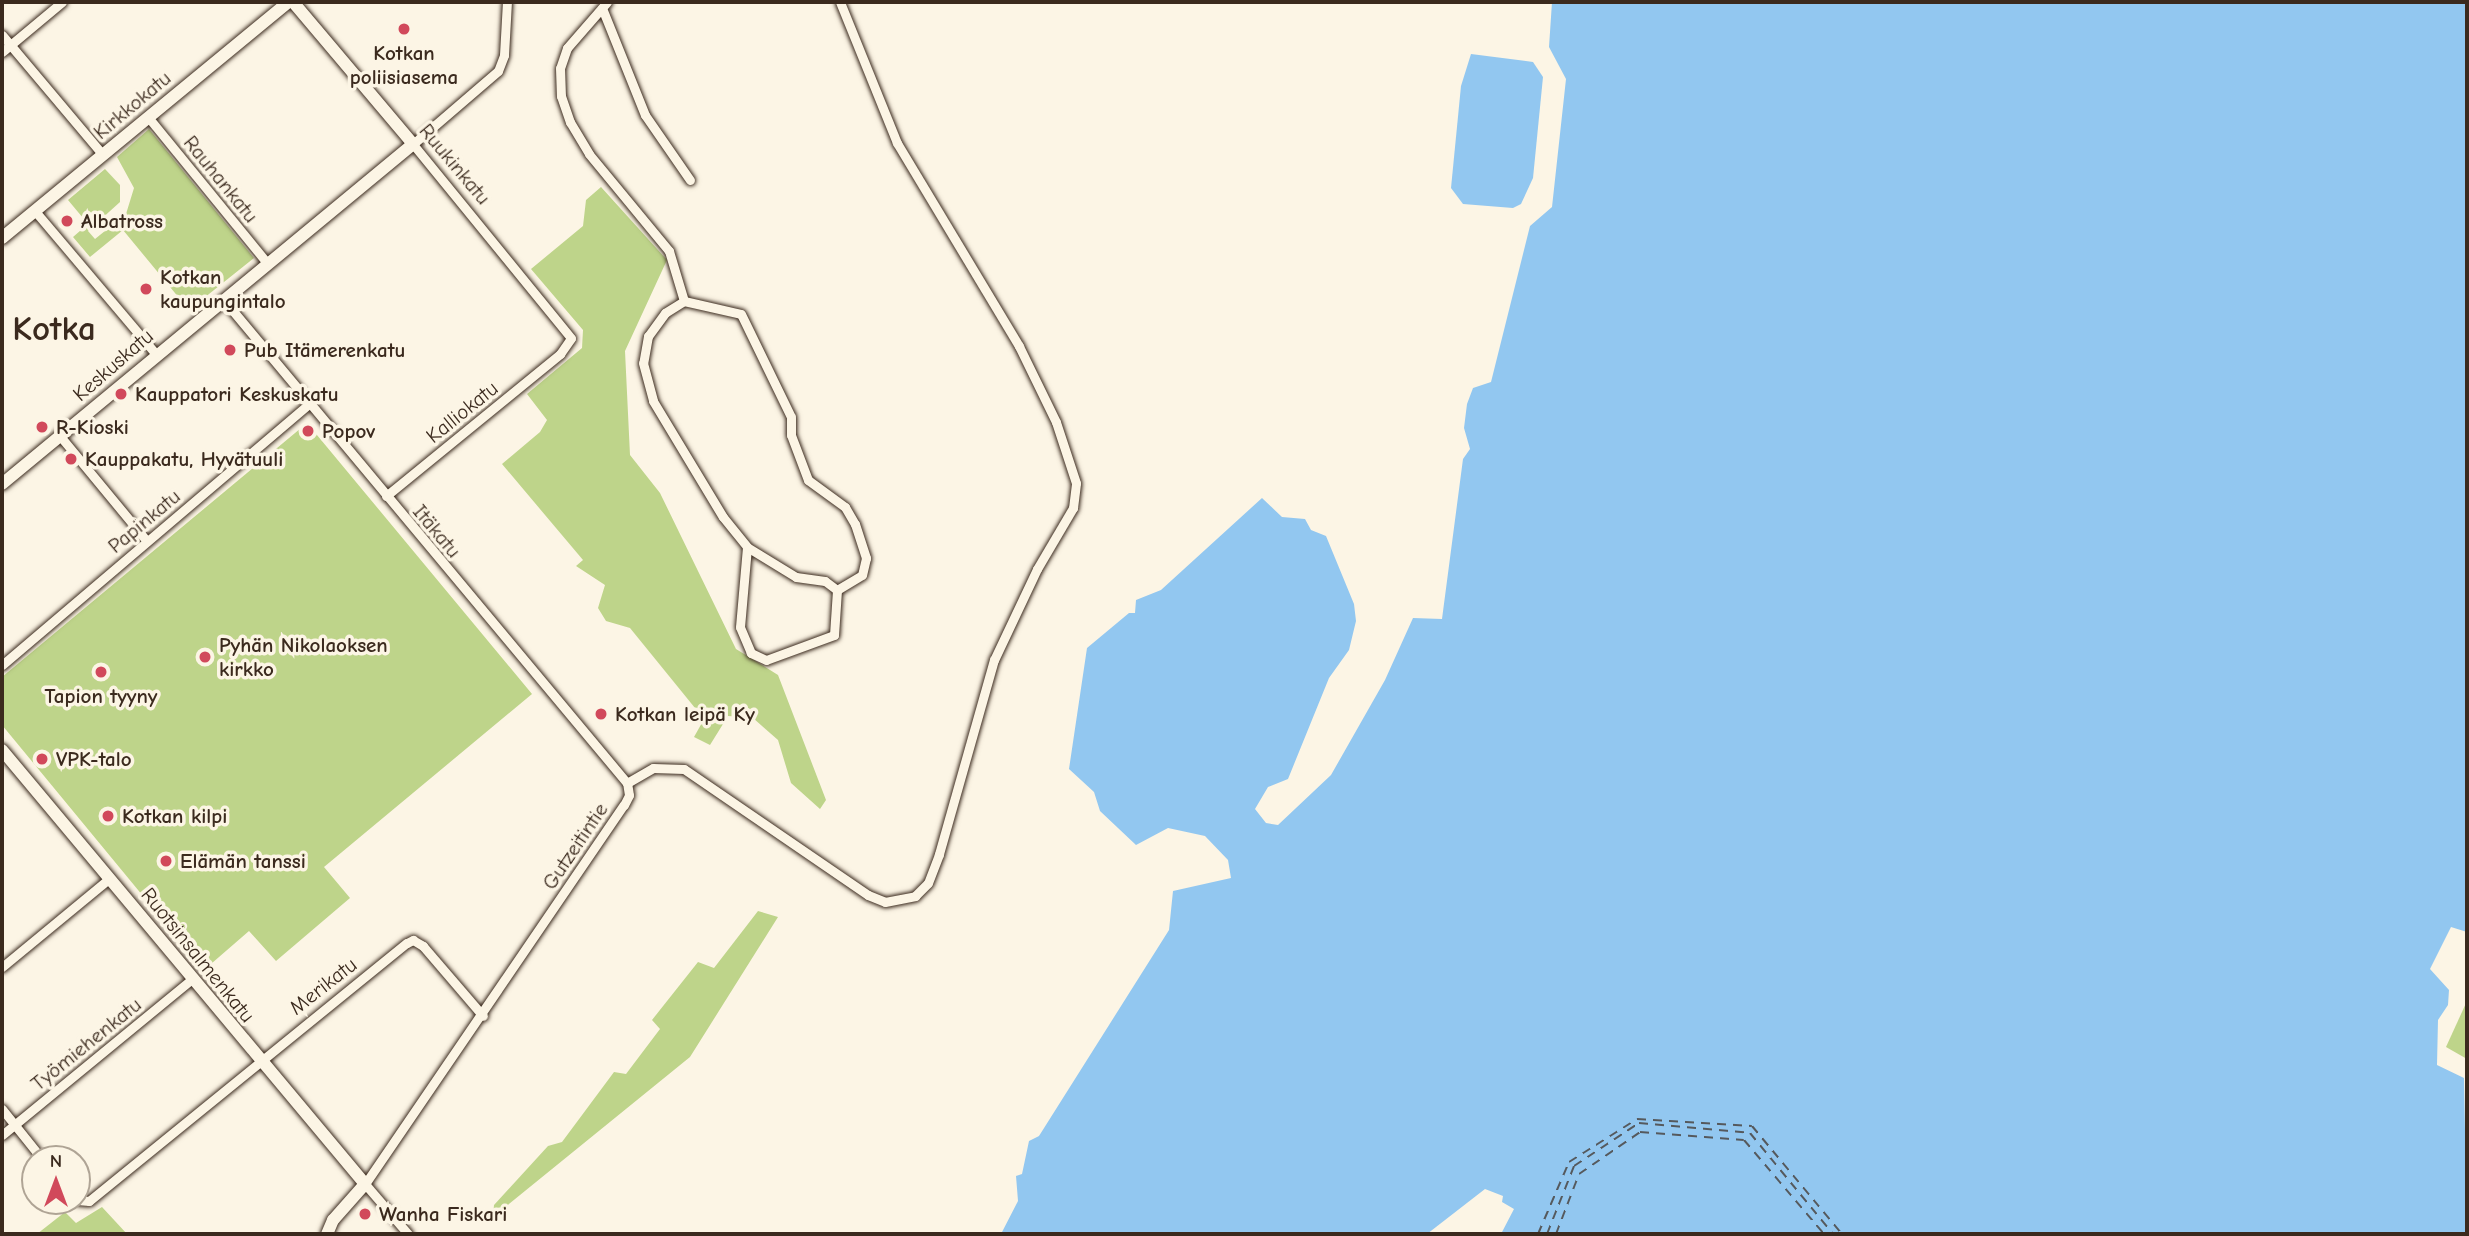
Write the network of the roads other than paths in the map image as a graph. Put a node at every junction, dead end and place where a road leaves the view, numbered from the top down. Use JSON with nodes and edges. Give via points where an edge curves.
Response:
{"nodes":[{"id":1,"x":62,"y":2,"type":"edge"},
{"id":2,"x":290,"y":2,"type":"edge"},
{"id":3,"x":507,"y":2,"type":"edge"},
{"id":4,"x":840,"y":2,"type":"edge"},
{"id":5,"x":605,"y":5,"type":"edge"},
{"id":6,"x":2,"y":35,"type":"edge"},
{"id":7,"x":6,"y":48,"type":"edge"},
{"id":8,"x":148,"y":117,"type":"junction"},
{"id":9,"x":413,"y":144,"type":"junction"},
{"id":10,"x":103,"y":155,"type":"junction"},
{"id":11,"x":690,"y":180,"type":"dead end"},
{"id":12,"x":35,"y":211,"type":"junction"},
{"id":13,"x":2,"y":238,"type":"edge"},
{"id":14,"x":267,"y":263,"type":"junction"},
{"id":15,"x":223,"y":299,"type":"junction"},
{"id":16,"x":684,"y":301,"type":"junction"},
{"id":17,"x":155,"y":353,"type":"junction"},
{"id":18,"x":560,"y":354,"type":"joint"},
{"id":19,"x":309,"y":404,"type":"junction"},
{"id":20,"x":60,"y":436,"type":"junction"},
{"id":21,"x":2,"y":484,"type":"edge"},
{"id":22,"x":386,"y":496,"type":"junction"},
{"id":23,"x":147,"y":541,"type":"junction"},
{"id":24,"x":747,"y":547,"type":"junction"},
{"id":25,"x":838,"y":590,"type":"junction"},
{"id":26,"x":2,"y":665,"type":"edge"},
{"id":27,"x":2,"y":750,"type":"edge"},
{"id":28,"x":627,"y":783,"type":"junction"},
{"id":29,"x":110,"y":878,"type":"junction"},
{"id":30,"x":2,"y":967,"type":"edge"},
{"id":31,"x":192,"y":979,"type":"junction"},
{"id":32,"x":483,"y":1016,"type":"junction"},
{"id":33,"x":258,"y":1059,"type":"junction"},
{"id":34,"x":2,"y":1109,"type":"edge"},
{"id":35,"x":15,"y":1125,"type":"junction"},
{"id":36,"x":2,"y":1135,"type":"edge"},
{"id":37,"x":31,"y":1145,"type":"edge"},
{"id":38,"x":365,"y":1184,"type":"junction"},
{"id":39,"x":91,"y":1200,"type":"edge"},
{"id":40,"x":327,"y":1234,"type":"edge"},
{"id":41,"x":408,"y":1234,"type":"edge"}],
"edges":[{"from":1,"to":7,"type":"street"},
{"from":2,"to":8,"type":"main road","name":"Kirkkokatu"},
{"from":2,"to":9,"type":"main road","name":"Ruukinkatu"},
{"from":3,"to":9,"type":"street","via":[[498,71]]},
{"from":4,"to":28,"type":"street","name":"Gutzeitintie","via":[[897,143],[1019,346],[1056,422],[1076,483],[1073,508],[1037,569],[994,660],[928,883],[915,896],[896,902],[868,895],[692,772],[663,765]]},
{"from":5,"to":11,"type":"street","via":[[645,115]]},
{"from":5,"to":16,"type":"street","via":[[567,48],[559,68],[561,96],[589,154],[669,251]]},
{"from":6,"to":7,"type":"street"},
{"from":7,"to":10,"type":"street"},
{"from":8,"to":10,"type":"main road","name":"Kirkkokatu"},
{"from":8,"to":14,"type":"street","name":"Rauhankatu"},
{"from":9,"to":14,"type":"main road","name":"Keskuskatu"},
{"from":9,"to":18,"type":"street","name":"Ruukinkatu","via":[[568,330],[571,338]]},
{"from":10,"to":12,"type":"main road","name":"Kirkkokatu"},
{"from":12,"to":13,"type":"main road","name":"Kirkkokatu"},
{"from":12,"to":17,"type":"street"},
{"from":14,"to":15,"type":"main road","name":"Keskuskatu"},
{"from":15,"to":17,"type":"main road","name":"Keskuskatu"},
{"from":15,"to":19,"type":"street","name":"Itäkatu"},
{"from":16,"to":24,"type":"street","via":[[665,313],[648,336],[643,363],[653,401],[723,517]]},
{"from":16,"to":25,"type":"street","via":[[741,314],[791,416],[791,435],[808,480],[845,507],[855,524],[866,558],[862,575]]},
{"from":17,"to":20,"type":"main road","name":"Keskuskatu"},
{"from":18,"to":22,"type":"street","name":"Kalliokatu"},
{"from":19,"to":22,"type":"street","name":"Itäkatu"},
{"from":19,"to":23,"type":"street","name":"Papinkatu"},
{"from":20,"to":21,"type":"main road","name":"Keskuskatu"},
{"from":20,"to":23,"type":"street"},
{"from":22,"to":28,"type":"street","name":"Itäkatu"},
{"from":23,"to":26,"type":"street","name":"Papinkatu"},
{"from":24,"to":25,"type":"street","via":[[796,577],[825,581]]},
{"from":24,"to":25,"type":"street","via":[[740,627],[751,653],[766,660],[834,635]]},
{"from":27,"to":29,"type":"main road","name":"Ruotsinsalmenkatu"},
{"from":28,"to":32,"type":"street","name":"Gutzeitintie","via":[[629,795],[624,806]]},
{"from":29,"to":30,"type":"street"},
{"from":29,"to":31,"type":"main road","name":"Ruotsinsalmenkatu"},
{"from":31,"to":33,"type":"main road","name":"Ruotsinsalmenkatu"},
{"from":31,"to":35,"type":"street","name":"Työmiehenkatu"},
{"from":32,"to":33,"type":"street","name":"Merikatu","via":[[413,940]]},
{"from":32,"to":38,"type":"street","name":"Gutzeitintie"},
{"from":33,"to":38,"type":"main road","name":"Ruotsinsalmenkatu"},
{"from":33,"to":39,"type":"street","name":"Merikatu"},
{"from":34,"to":35,"type":"street"},
{"from":35,"to":36,"type":"street","name":"Työmiehenkatu"},
{"from":35,"to":37,"type":"street"},
{"from":38,"to":40,"type":"main road","via":[[333,1220]]},
{"from":38,"to":41,"type":"street"}]}
